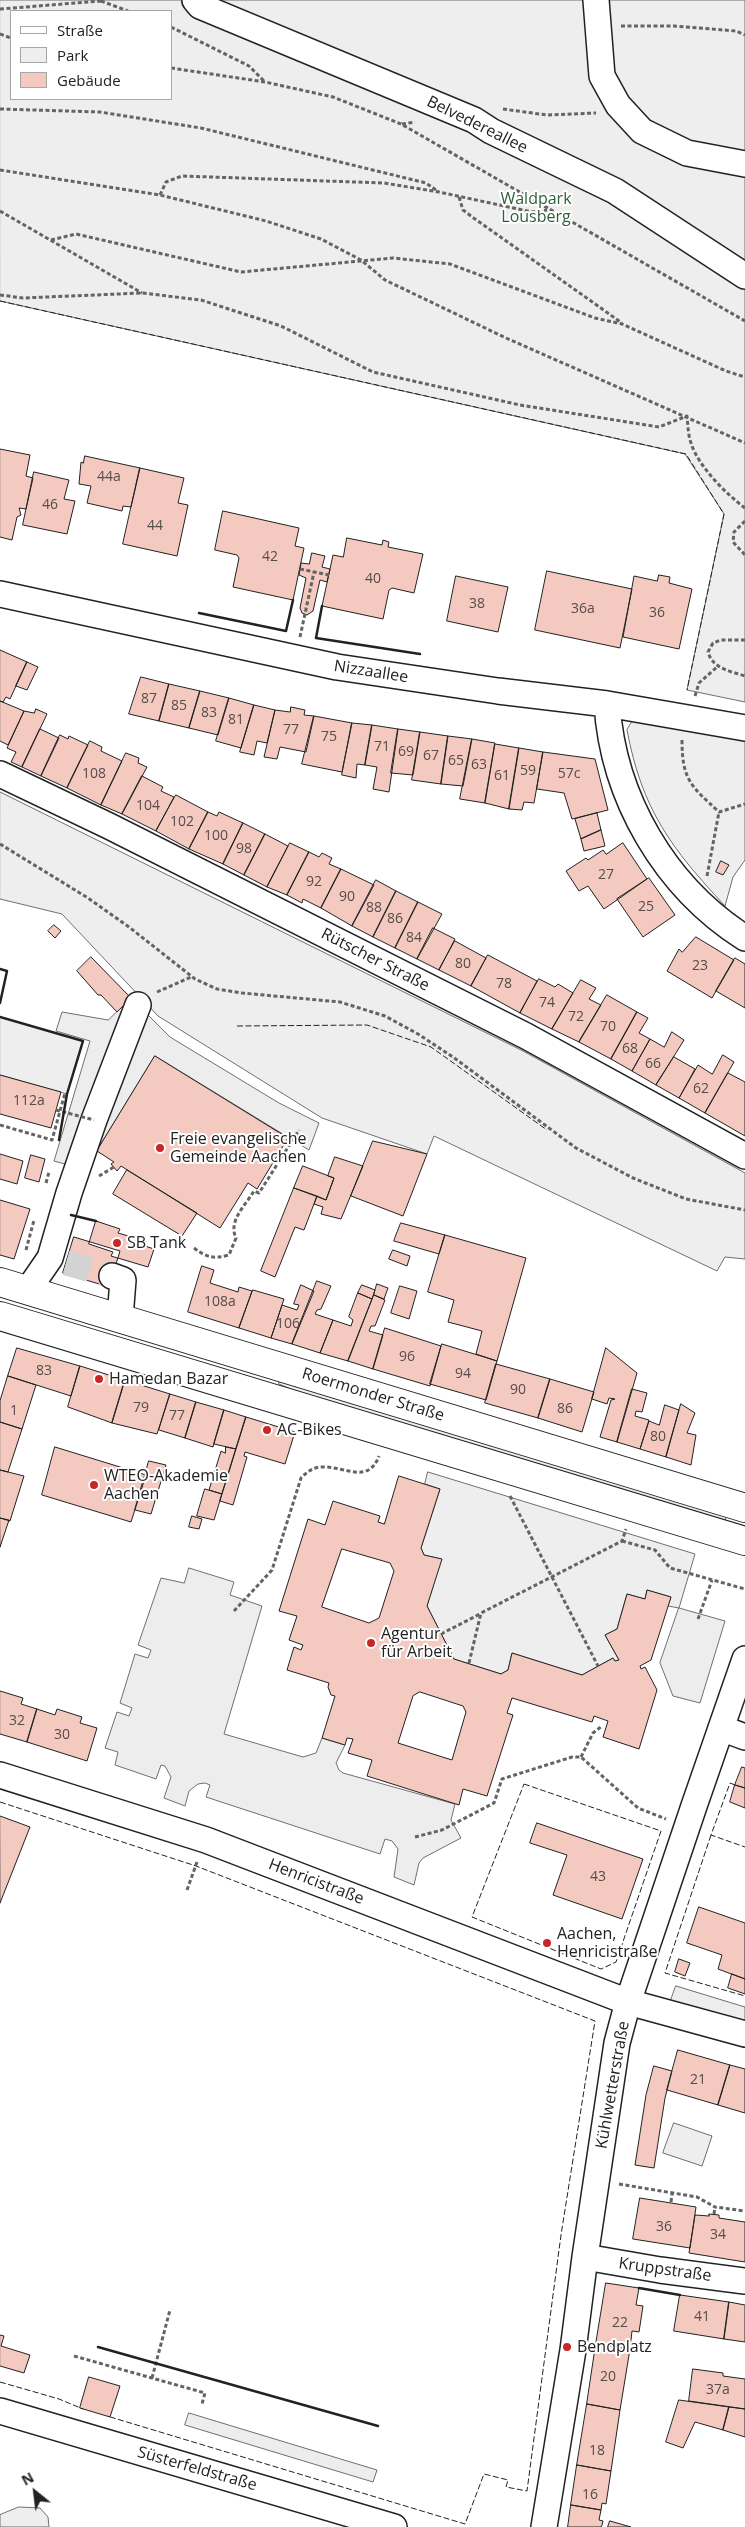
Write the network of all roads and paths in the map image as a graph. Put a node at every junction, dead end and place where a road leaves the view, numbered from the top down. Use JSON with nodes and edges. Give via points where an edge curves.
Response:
{"nodes":[{"id":1,"x":195,"y":0,"type":"edge"},
{"id":2,"x":596,"y":0,"type":"edge"},
{"id":3,"x":101,"y":1,"type":"edge"},
{"id":4,"x":0,"y":9,"type":"edge"},
{"id":5,"x":125,"y":10,"type":"edge"},
{"id":6,"x":598,"y":26,"type":"junction"},
{"id":7,"x":172,"y":28,"type":"edge"},
{"id":8,"x":745,"y":35,"type":"edge"},
{"id":9,"x":172,"y":68,"type":"edge"},
{"id":10,"x":265,"y":82,"type":"junction"},
{"id":11,"x":0,"y":109,"type":"edge"},
{"id":12,"x":501,"y":109,"type":"dead end"},
{"id":13,"x":603,"y":117,"type":"dead end"},
{"id":14,"x":420,"y":122,"type":"dead end"},
{"id":15,"x":401,"y":124,"type":"junction"},
{"id":16,"x":745,"y":164,"type":"edge"},
{"id":17,"x":0,"y":170,"type":"edge"},
{"id":18,"x":439,"y":192,"type":"junction"},
{"id":19,"x":160,"y":195,"type":"junction"},
{"id":20,"x":459,"y":197,"type":"junction"},
{"id":21,"x":548,"y":210,"type":"junction"},
{"id":22,"x":0,"y":211,"type":"edge"},
{"id":23,"x":51,"y":240,"type":"junction"},
{"id":24,"x":361,"y":260,"type":"junction"},
{"id":25,"x":745,"y":276,"type":"edge"},
{"id":26,"x":142,"y":293,"type":"junction"},
{"id":27,"x":0,"y":295,"type":"edge"},
{"id":28,"x":745,"y":321,"type":"edge"},
{"id":29,"x":622,"y":324,"type":"junction"},
{"id":30,"x":745,"y":377,"type":"edge"},
{"id":31,"x":687,"y":416,"type":"junction"},
{"id":32,"x":745,"y":443,"type":"edge"},
{"id":33,"x":745,"y":508,"type":"edge"},
{"id":34,"x":745,"y":521,"type":"edge"},
{"id":35,"x":745,"y":555,"type":"edge"},
{"id":36,"x":300,"y":569,"type":"dead end"},
{"id":37,"x":314,"y":572,"type":"junction"},
{"id":38,"x":329,"y":576,"type":"dead end"},
{"id":39,"x":0,"y":594,"type":"edge"},
{"id":40,"x":301,"y":632,"type":"dead end"},
{"id":41,"x":745,"y":640,"type":"edge"},
{"id":42,"x":717,"y":667,"type":"junction"},
{"id":43,"x":745,"y":676,"type":"edge"},
{"id":44,"x":695,"y":696,"type":"dead end"},
{"id":45,"x":607,"y":704,"type":"junction"},
{"id":46,"x":745,"y":728,"type":"edge"},
{"id":47,"x":682,"y":737,"type":"dead end"},
{"id":48,"x":0,"y":774,"type":"edge"},
{"id":49,"x":745,"y":804,"type":"edge"},
{"id":50,"x":719,"y":812,"type":"junction"},
{"id":51,"x":0,"y":844,"type":"edge"},
{"id":52,"x":702,"y":905,"type":"junction"},
{"id":53,"x":745,"y":938,"type":"edge"},
{"id":54,"x":191,"y":977,"type":"junction"},
{"id":55,"x":182,"y":981,"type":"dead end"},
{"id":56,"x":138,"y":1006,"type":"dead end"},
{"id":57,"x":65,"y":1093,"type":"dead end"},
{"id":58,"x":56,"y":1110,"type":"dead end"},
{"id":59,"x":94,"y":1120,"type":"junction"},
{"id":60,"x":0,"y":1125,"type":"edge"},
{"id":61,"x":299,"y":1130,"type":"dead end"},
{"id":62,"x":745,"y":1156,"type":"edge"},
{"id":63,"x":49,"y":1172,"type":"dead end"},
{"id":64,"x":43,"y":1190,"type":"dead end"},
{"id":65,"x":745,"y":1210,"type":"edge"},
{"id":66,"x":35,"y":1217,"type":"dead end"},
{"id":67,"x":194,"y":1248,"type":"dead end"},
{"id":68,"x":112,"y":1276,"type":"tunnel mouth"},
{"id":69,"x":14,"y":1286,"type":"edge"},
{"id":70,"x":120,"y":1318,"type":"junction"},
{"id":71,"x":1,"y":1319,"type":"edge"},
{"id":72,"x":387,"y":1434,"type":"junction"},
{"id":73,"x":495,"y":1467,"type":"junction"},
{"id":74,"x":634,"y":1508,"type":"junction"},
{"id":75,"x":745,"y":1508,"type":"edge"},
{"id":76,"x":622,"y":1541,"type":"junction"},
{"id":77,"x":745,"y":1541,"type":"edge"},
{"id":78,"x":552,"y":1577,"type":"junction"},
{"id":79,"x":712,"y":1580,"type":"junction"},
{"id":80,"x":745,"y":1590,"type":"edge"},
{"id":81,"x":234,"y":1611,"type":"dead end"},
{"id":82,"x":481,"y":1614,"type":"junction"},
{"id":83,"x":698,"y":1619,"type":"dead end"},
{"id":84,"x":441,"y":1634,"type":"dead end"},
{"id":85,"x":745,"y":1659,"type":"edge"},
{"id":86,"x":468,"y":1663,"type":"dead end"},
{"id":87,"x":598,"y":1666,"type":"dead end"},
{"id":88,"x":602,"y":1726,"type":"dead end"},
{"id":89,"x":721,"y":1728,"type":"junction"},
{"id":90,"x":745,"y":1737,"type":"edge"},
{"id":91,"x":582,"y":1757,"type":"junction"},
{"id":92,"x":0,"y":1776,"type":"edge"},
{"id":93,"x":687,"y":1827,"type":"junction"},
{"id":94,"x":415,"y":1837,"type":"dead end"},
{"id":95,"x":196,"y":1866,"type":"dead end"},
{"id":96,"x":188,"y":1890,"type":"dead end"},
{"id":97,"x":628,"y":2002,"type":"junction"},
{"id":98,"x":745,"y":2034,"type":"edge"},
{"id":99,"x":596,"y":2180,"type":"junction"},
{"id":100,"x":672,"y":2194,"type":"junction"},
{"id":101,"x":671,"y":2202,"type":"dead end"},
{"id":102,"x":715,"y":2207,"type":"junction"},
{"id":103,"x":745,"y":2211,"type":"edge"},
{"id":104,"x":714,"y":2214,"type":"dead end"},
{"id":105,"x":584,"y":2257,"type":"junction"},
{"id":106,"x":745,"y":2281,"type":"edge"},
{"id":107,"x":170,"y":2310,"type":"dead end"},
{"id":108,"x":74,"y":2356,"type":"dead end"},
{"id":109,"x":152,"y":2378,"type":"junction"},
{"id":110,"x":202,"y":2404,"type":"dead end"},
{"id":111,"x":0,"y":2411,"type":"edge"},
{"id":112,"x":394,"y":2527,"type":"edge"},
{"id":113,"x":544,"y":2527,"type":"edge"}],
"edges":[{"from":1,"to":25,"type":"street","name":"Belvedereallee","via":[[200,6],[474,120],[615,192]]},
{"from":2,"to":6,"type":"street"},
{"from":3,"to":4,"type":"path"},
{"from":3,"to":5,"type":"path"},
{"from":6,"to":8,"type":"path","via":[[674,26]]},
{"from":6,"to":16,"type":"street","via":[[602,76],[618,105],[642,131],[687,153]]},
{"from":7,"to":10,"type":"path","via":[[249,66]]},
{"from":9,"to":10,"type":"path"},
{"from":10,"to":15,"type":"path","via":[[333,97]]},
{"from":11,"to":18,"type":"path","via":[[100,112],[201,128],[426,183]]},
{"from":12,"to":13,"type":"path","via":[[548,115],[595,113]]},
{"from":14,"to":15,"type":"path"},
{"from":15,"to":21,"type":"path"},
{"from":17,"to":19,"type":"path"},
{"from":18,"to":19,"type":"path","via":[[384,183],[182,176],[166,182]]},
{"from":18,"to":20,"type":"path"},
{"from":19,"to":24,"type":"path","via":[[275,224],[321,240]]},
{"from":20,"to":21,"type":"path","via":[[532,212]]},
{"from":20,"to":29,"type":"path","via":[[463,210]]},
{"from":21,"to":28,"type":"path"},
{"from":22,"to":23,"type":"path"},
{"from":23,"to":24,"type":"path","via":[[76,234],[241,272]]},
{"from":23,"to":26,"type":"path"},
{"from":24,"to":29,"type":"path","via":[[393,258],[450,264],[595,318]]},
{"from":24,"to":31,"type":"path","via":[[385,280],[506,338]]},
{"from":26,"to":27,"type":"path","via":[[23,298]]},
{"from":26,"to":31,"type":"path","via":[[201,300],[281,326],[373,372],[520,405],[659,427]]},
{"from":29,"to":30,"type":"path"},
{"from":31,"to":32,"type":"path"},
{"from":31,"to":33,"type":"path","via":[[691,444],[707,471]]},
{"from":34,"to":35,"type":"path","via":[[734,532],[733,542]]},
{"from":36,"to":37,"type":"path"},
{"from":37,"to":38,"type":"path"},
{"from":37,"to":40,"type":"path"},
{"from":39,"to":45,"type":"street","name":"Nizzaallee","via":[[337,667]]},
{"from":41,"to":42,"type":"path","via":[[713,643],[708,652]]},
{"from":42,"to":43,"type":"path"},
{"from":42,"to":44,"type":"path","via":[[699,683]]},
{"from":45,"to":46,"type":"street","name":"Nizzaallee"},
{"from":45,"to":52,"type":"street","via":[[608,726],[629,801],[654,847],[676,878]]},
{"from":47,"to":50,"type":"path","via":[[682,765],[693,788]]},
{"from":48,"to":62,"type":"street","name":"Rütscher Straße","via":[[526,1036]]},
{"from":49,"to":50,"type":"path"},
{"from":50,"to":52,"type":"path"},
{"from":51,"to":54,"type":"path","via":[[88,898]]},
{"from":52,"to":53,"type":"street"},
{"from":54,"to":55,"type":"path"},
{"from":54,"to":65,"type":"path","via":[[217,989],[340,1002],[385,1016],[453,1057],[576,1148],[632,1178],[686,1199]]},
{"from":56,"to":59,"type":"street"},
{"from":57,"to":60,"type":"path","via":[[52,1140]]},
{"from":58,"to":59,"type":"path","bridge":true},
{"from":59,"to":69,"type":"street","via":[[69,1193],[58,1261]]},
{"from":61,"to":67,"type":"path","via":[[258,1193],[254,1191],[233,1222],[236,1238],[229,1255],[204,1256]]},
{"from":63,"to":64,"type":"path"},
{"from":66,"to":69,"type":"path"},
{"from":68,"to":70,"type":"street","via":[[123,1280]]},
{"from":69,"to":70,"type":"main road","name":"Roermonder Straße"},
{"from":69,"to":71,"type":"street"},
{"from":70,"to":75,"type":"main road","name":"Roermonder Straße"},
{"from":71,"to":72,"type":"main road","name":"Roermonder Straße"},
{"from":72,"to":73,"type":"main road","name":"Roermonder Straße"},
{"from":72,"to":81,"type":"path","via":[[370,1470],[321,1467],[301,1478],[272,1570]]},
{"from":73,"to":74,"type":"main road","name":"Roermonder Straße"},
{"from":73,"to":78,"type":"path"},
{"from":74,"to":76,"type":"path"},
{"from":74,"to":77,"type":"main road","name":"Roermonder Straße"},
{"from":76,"to":78,"type":"path"},
{"from":76,"to":79,"type":"path","via":[[655,1550],[670,1568]]},
{"from":78,"to":82,"type":"path"},
{"from":78,"to":87,"type":"path"},
{"from":79,"to":80,"type":"path"},
{"from":79,"to":83,"type":"path"},
{"from":82,"to":84,"type":"path"},
{"from":82,"to":86,"type":"path"},
{"from":85,"to":89,"type":"street","name":"Kühlwetterstraße"},
{"from":88,"to":91,"type":"path","via":[[593,1734]]},
{"from":89,"to":90,"type":"street"},
{"from":89,"to":93,"type":"street","name":"Kühlwetterstraße"},
{"from":91,"to":93,"type":"path","via":[[638,1808]]},
{"from":91,"to":94,"type":"path","via":[[572,1757],[502,1779],[494,1803],[442,1830]]},
{"from":92,"to":97,"type":"street","name":"Henricistraße","via":[[206,1840]]},
{"from":93,"to":97,"type":"street","name":"Kühlwetterstraße"},
{"from":95,"to":96,"type":"path"},
{"from":97,"to":98,"type":"street","name":"Henricistraße"},
{"from":97,"to":99,"type":"street","name":"Kühlwetterstraße","via":[[617,2043]]},
{"from":99,"to":100,"type":"path"},
{"from":99,"to":105,"type":"street","name":"Kühlwetterstraße"},
{"from":100,"to":101,"type":"path"},
{"from":100,"to":102,"type":"path","via":[[697,2197]]},
{"from":102,"to":103,"type":"path"},
{"from":102,"to":104,"type":"path"},
{"from":105,"to":106,"type":"street","name":"Kruppstraße"},
{"from":105,"to":113,"type":"street","name":"Kühlwetterstraße","via":[[573,2350]]},
{"from":107,"to":109,"type":"path"},
{"from":108,"to":109,"type":"path"},
{"from":109,"to":110,"type":"path","via":[[205,2393]]},
{"from":111,"to":112,"type":"street","name":"Süsterfeldstraße"}]}
